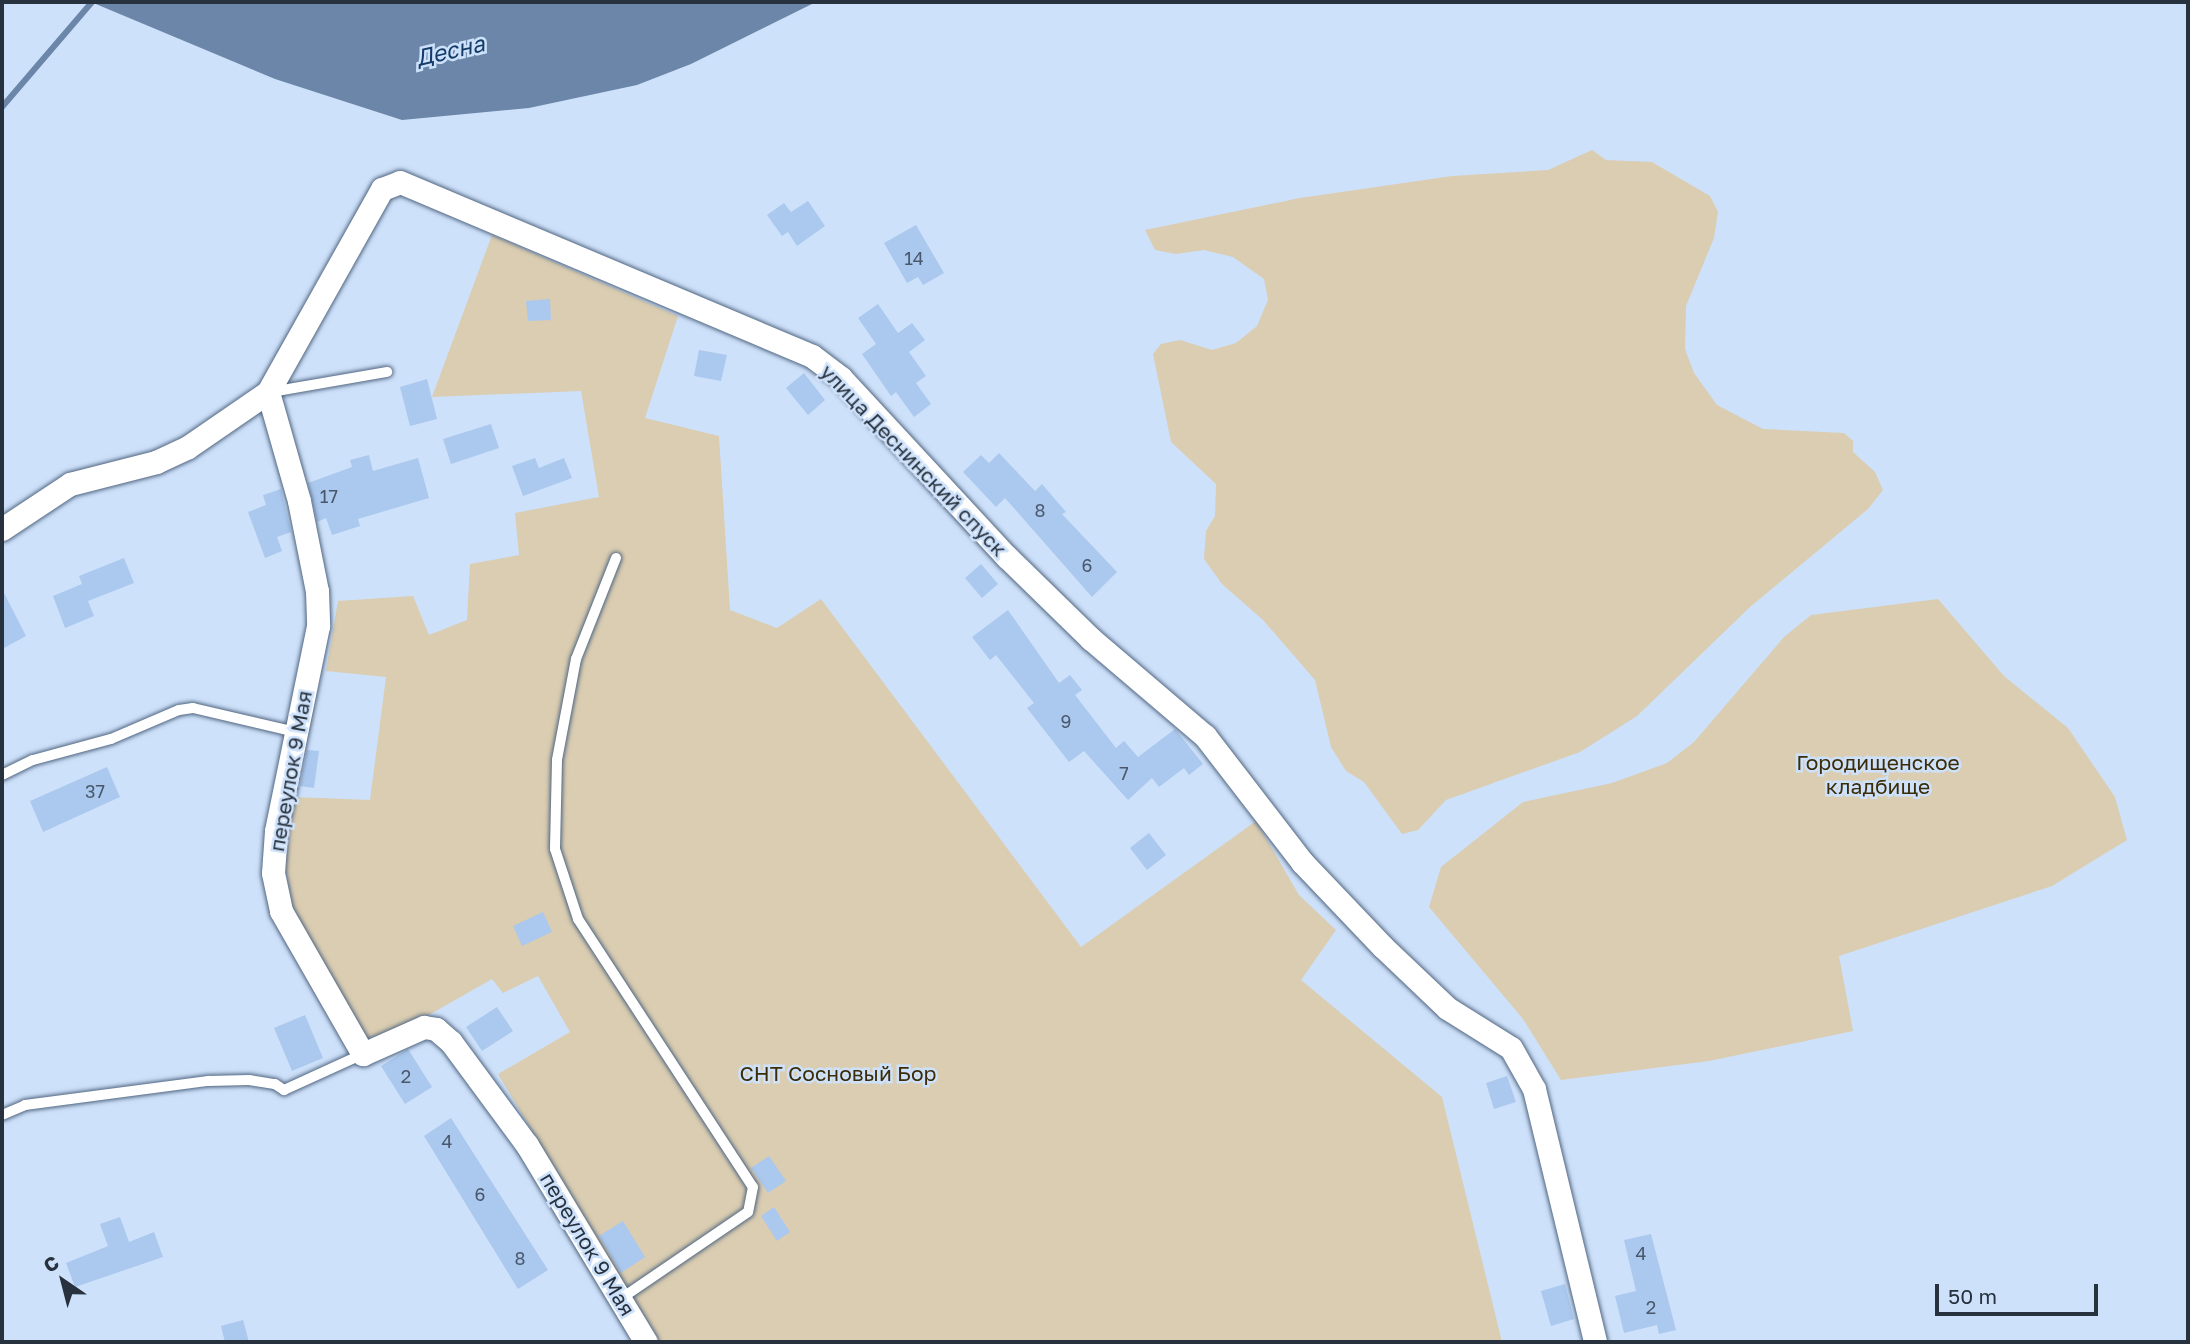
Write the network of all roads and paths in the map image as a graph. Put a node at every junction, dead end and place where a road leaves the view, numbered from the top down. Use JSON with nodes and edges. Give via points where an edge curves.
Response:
{"nodes":[{"id":1,"x":387,"y":372,"type":"dead end"},
{"id":2,"x":268,"y":392,"type":"junction"},
{"id":3,"x":2,"y":529,"type":"edge"},
{"id":4,"x":615,"y":558,"type":"dead end"},
{"id":5,"x":295,"y":732,"type":"junction"},
{"id":6,"x":2,"y":775,"type":"edge"},
{"id":7,"x":363,"y":1054,"type":"junction"},
{"id":8,"x":2,"y":1115,"type":"edge"},
{"id":9,"x":622,"y":1298,"type":"junction"},
{"id":10,"x":646,"y":1342,"type":"edge"},
{"id":11,"x":1595,"y":1342,"type":"edge"}],
"edges":[{"from":1,"to":2,"type":"lane"},
{"from":2,"to":3,"type":"street","name":"улица Деснинский спуск","via":[[188,447],[156,462],[70,484]]},
{"from":2,"to":5,"type":"street","name":"переулок 9 Мая","via":[[299,501],[317,591],[318,626]]},
{"from":2,"to":11,"type":"street","name":"улица Деснинский спуск","via":[[382,189],[400,182],[813,356],[841,379],[1007,557],[1091,639],[1205,736],[1302,862],[1383,947],[1447,1008],[1511,1048],[1534,1089]]},
{"from":4,"to":9,"type":"lane","via":[[576,659],[556,760],[555,849],[578,919],[753,1187],[748,1212]]},
{"from":5,"to":6,"type":"lane","via":[[193,708],[179,710],[111,739],[33,760]]},
{"from":5,"to":7,"type":"street","name":"переулок 9 Мая","via":[[276,831],[273,873],[281,911]]},
{"from":7,"to":8,"type":"lane","via":[[284,1090],[249,1080],[208,1081],[25,1105]]},
{"from":7,"to":9,"type":"street","name":"переулок 9 Мая","via":[[424,1027],[451,1042],[527,1145]]},
{"from":9,"to":10,"type":"street","name":"переулок 9 Мая"}]}
